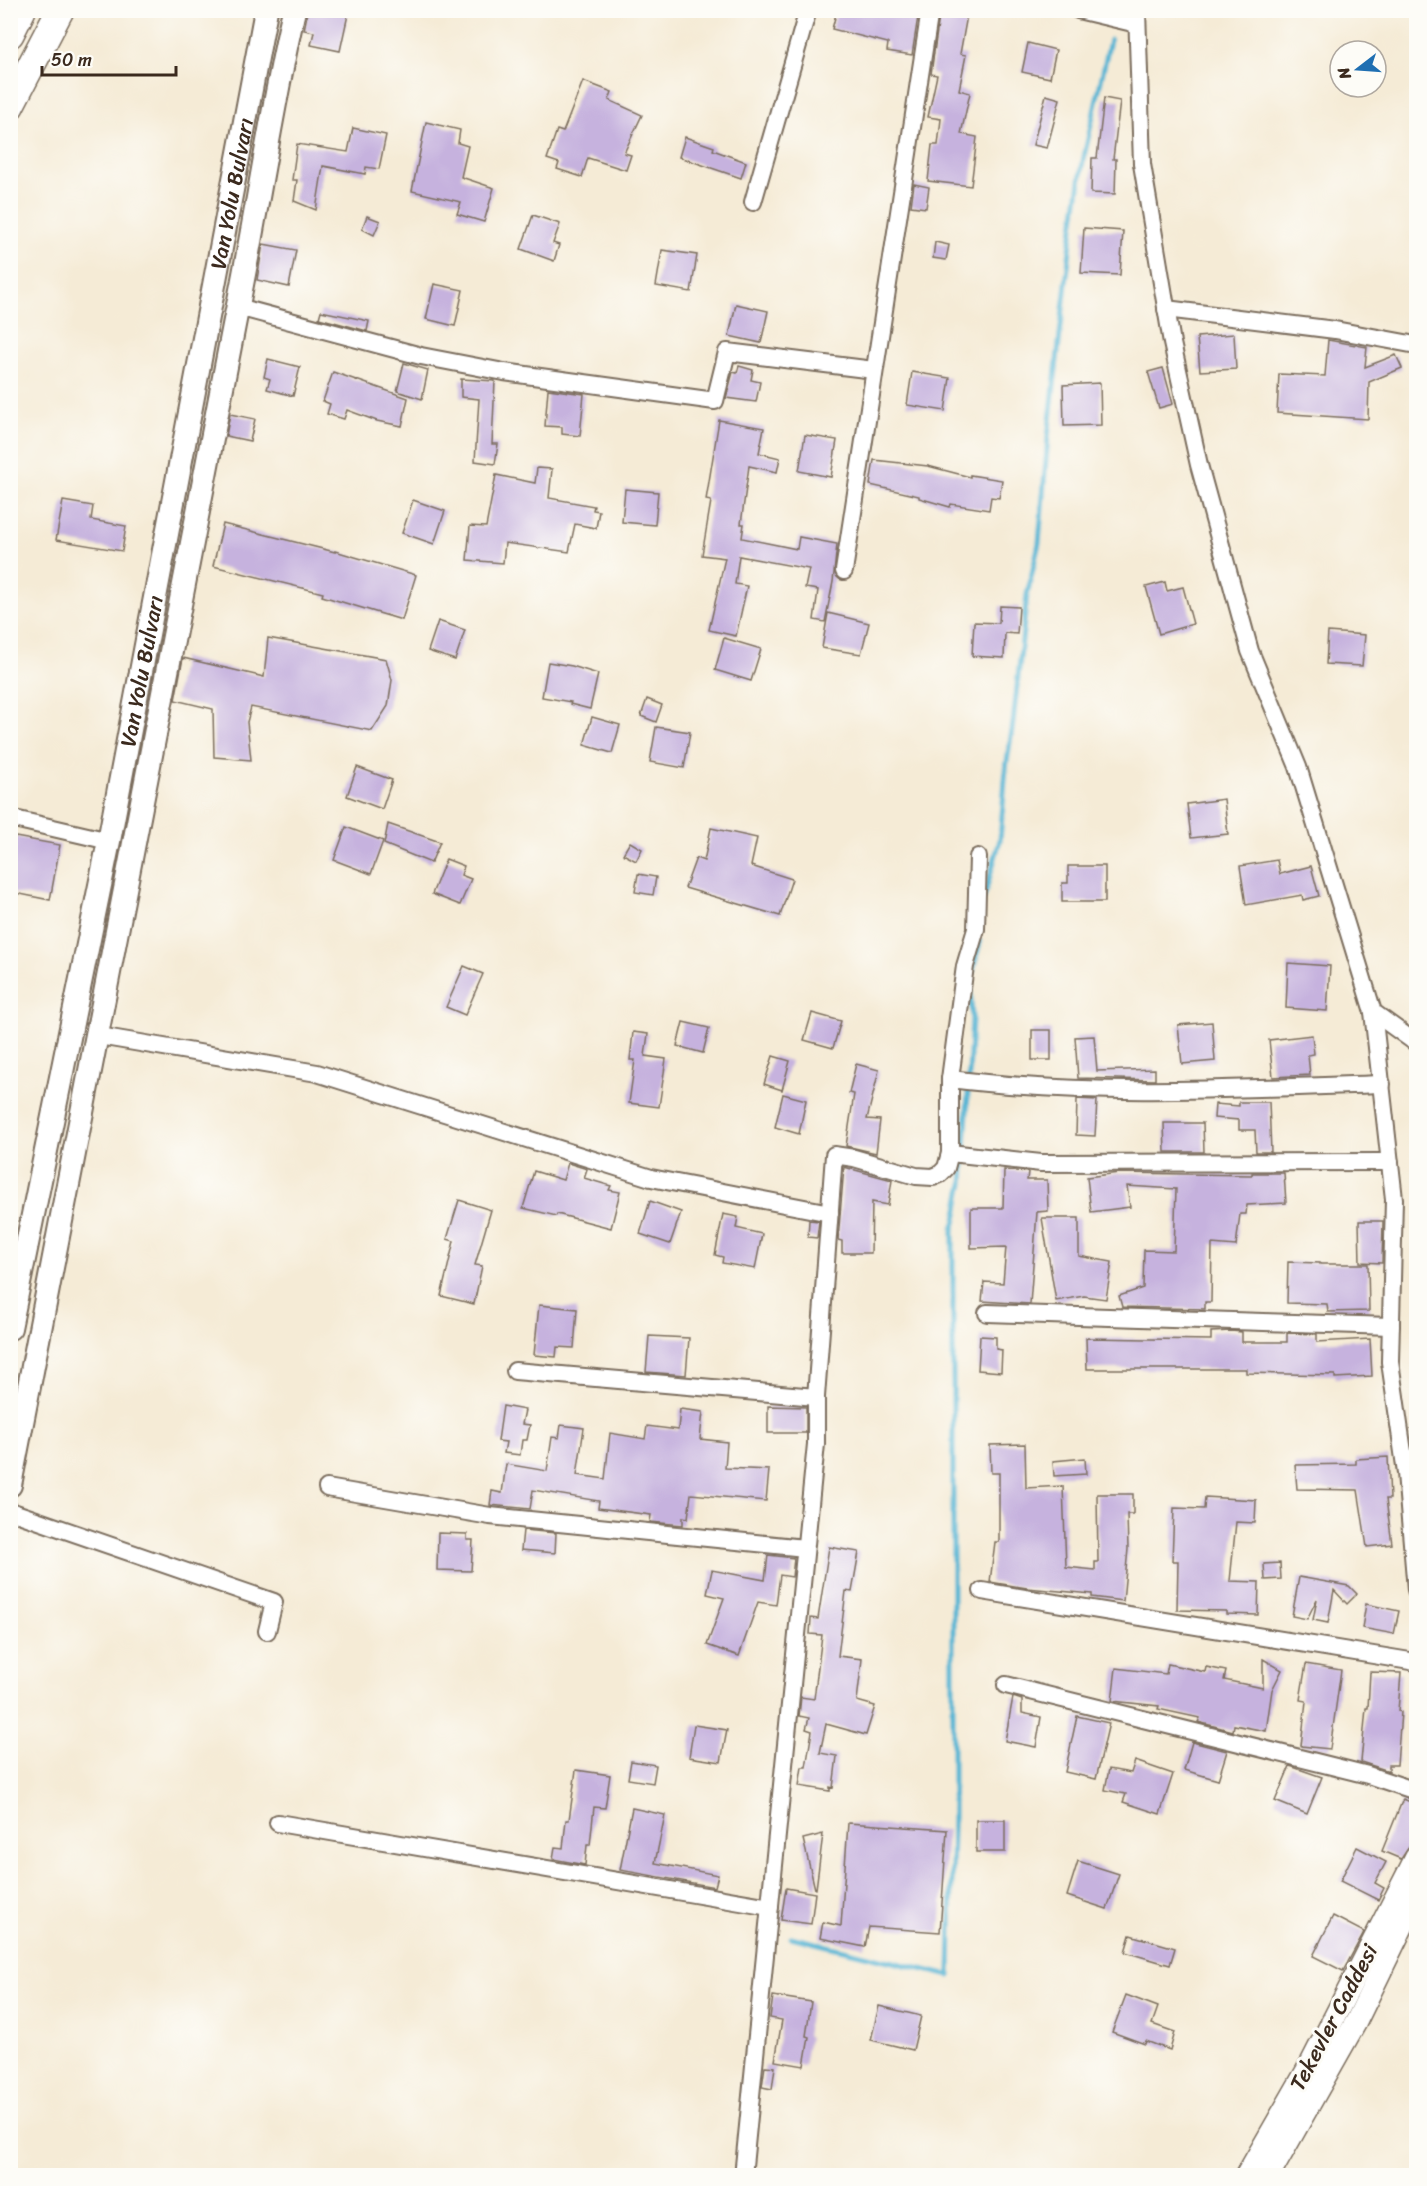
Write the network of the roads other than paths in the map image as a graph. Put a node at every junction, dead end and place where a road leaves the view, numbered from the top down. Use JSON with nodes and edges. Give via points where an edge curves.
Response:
{"nodes":[{"id":1,"x":22,"y":10,"type":"edge"},
{"id":2,"x":60,"y":10,"type":"edge"},
{"id":3,"x":266,"y":10,"type":"edge"},
{"id":4,"x":294,"y":10,"type":"edge"},
{"id":5,"x":808,"y":10,"type":"edge"},
{"id":6,"x":930,"y":10,"type":"edge"},
{"id":7,"x":1078,"y":10,"type":"edge"},
{"id":8,"x":1137,"y":17,"type":"edge"},
{"id":9,"x":10,"y":34,"type":"edge"},
{"id":10,"x":10,"y":106,"type":"edge"},
{"id":11,"x":753,"y":202,"type":"dead end"},
{"id":12,"x":238,"y":307,"type":"junction"},
{"id":13,"x":1166,"y":309,"type":"junction"},
{"id":14,"x":1416,"y":345,"type":"edge"},
{"id":15,"x":874,"y":370,"type":"junction"},
{"id":16,"x":844,"y":571,"type":"dead end"},
{"id":17,"x":10,"y":818,"type":"edge"},
{"id":18,"x":110,"y":841,"type":"junction"},
{"id":19,"x":978,"y":857,"type":"dead end"},
{"id":20,"x":1373,"y":1012,"type":"junction"},
{"id":21,"x":99,"y":1036,"type":"junction"},
{"id":22,"x":1416,"y":1040,"type":"edge"},
{"id":23,"x":950,"y":1079,"type":"junction"},
{"id":24,"x":1382,"y":1084,"type":"junction"},
{"id":25,"x":950,"y":1153,"type":"junction"},
{"id":26,"x":1390,"y":1162,"type":"junction"},
{"id":27,"x":830,"y":1213,"type":"junction"},
{"id":28,"x":987,"y":1313,"type":"dead end"},
{"id":29,"x":1391,"y":1326,"type":"junction"},
{"id":30,"x":10,"y":1329,"type":"edge"},
{"id":31,"x":515,"y":1371,"type":"dead end"},
{"id":32,"x":816,"y":1397,"type":"junction"},
{"id":33,"x":10,"y":1485,"type":"edge"},
{"id":34,"x":327,"y":1488,"type":"dead end"},
{"id":35,"x":10,"y":1511,"type":"edge"},
{"id":36,"x":805,"y":1548,"type":"junction"},
{"id":37,"x":1416,"y":1590,"type":"edge"},
{"id":38,"x":982,"y":1591,"type":"dead end"},
{"id":39,"x":267,"y":1632,"type":"dead end"},
{"id":40,"x":1416,"y":1662,"type":"edge"},
{"id":41,"x":1006,"y":1685,"type":"dead end"},
{"id":42,"x":1416,"y":1791,"type":"edge"},
{"id":43,"x":278,"y":1823,"type":"dead end"},
{"id":44,"x":1416,"y":1857,"type":"edge"},
{"id":45,"x":1416,"y":1899,"type":"edge"},
{"id":46,"x":770,"y":1907,"type":"junction"},
{"id":47,"x":743,"y":2175,"type":"edge"},
{"id":48,"x":1246,"y":2175,"type":"edge"},
{"id":49,"x":1269,"y":2175,"type":"edge"}],
"edges":[{"from":1,"to":9,"type":"highway"},
{"from":2,"to":10,"type":"highway"},
{"from":3,"to":18,"type":"main road","name":"Van Yolu Bulvarı"},
{"from":4,"to":12,"type":"main road"},
{"from":5,"to":11,"type":"street"},
{"from":6,"to":15,"type":"street"},
{"from":7,"to":8,"type":"street"},
{"from":8,"to":13,"type":"street","via":[[1142,164]]},
{"from":12,"to":15,"type":"street","via":[[422,356],[504,372],[715,401],[727,352]]},
{"from":12,"to":21,"type":"main road","via":[[172,636]]},
{"from":13,"to":14,"type":"street","via":[[1335,330]]},
{"from":13,"to":20,"type":"street","via":[[1199,465],[1250,651],[1298,767]]},
{"from":15,"to":16,"type":"street"},
{"from":17,"to":18,"type":"street"},
{"from":18,"to":30,"type":"main road","name":"Van Yolu Bulvarı"},
{"from":19,"to":23,"type":"street","via":[[976,929],[965,966]]},
{"from":20,"to":22,"type":"street"},
{"from":20,"to":24,"type":"street"},
{"from":21,"to":27,"type":"street","via":[[317,1073],[651,1178]]},
{"from":21,"to":33,"type":"main road"},
{"from":23,"to":24,"type":"street","via":[[1036,1088],[1127,1090]]},
{"from":23,"to":25,"type":"street"},
{"from":24,"to":26,"type":"street"},
{"from":25,"to":26,"type":"street","via":[[1041,1163]]},
{"from":25,"to":27,"type":"street","via":[[946,1168],[933,1177],[834,1155]]},
{"from":26,"to":29,"type":"street","via":[[1394,1199]]},
{"from":27,"to":32,"type":"street"},
{"from":28,"to":29,"type":"street"},
{"from":29,"to":37,"type":"street","via":[[1390,1362],[1406,1473]]},
{"from":31,"to":32,"type":"street"},
{"from":32,"to":36,"type":"street","via":[[816,1444]]},
{"from":34,"to":36,"type":"street","via":[[490,1516]]},
{"from":35,"to":39,"type":"street","via":[[274,1602]]},
{"from":36,"to":46,"type":"street"},
{"from":38,"to":40,"type":"street"},
{"from":41,"to":42,"type":"street","via":[[1368,1775]]},
{"from":43,"to":46,"type":"street"},
{"from":44,"to":48,"type":"street","name":"Tekevler Caddesi","via":[[1311,2063]]},
{"from":45,"to":49,"type":"street","via":[[1356,2022]]},
{"from":46,"to":47,"type":"street"}]}
